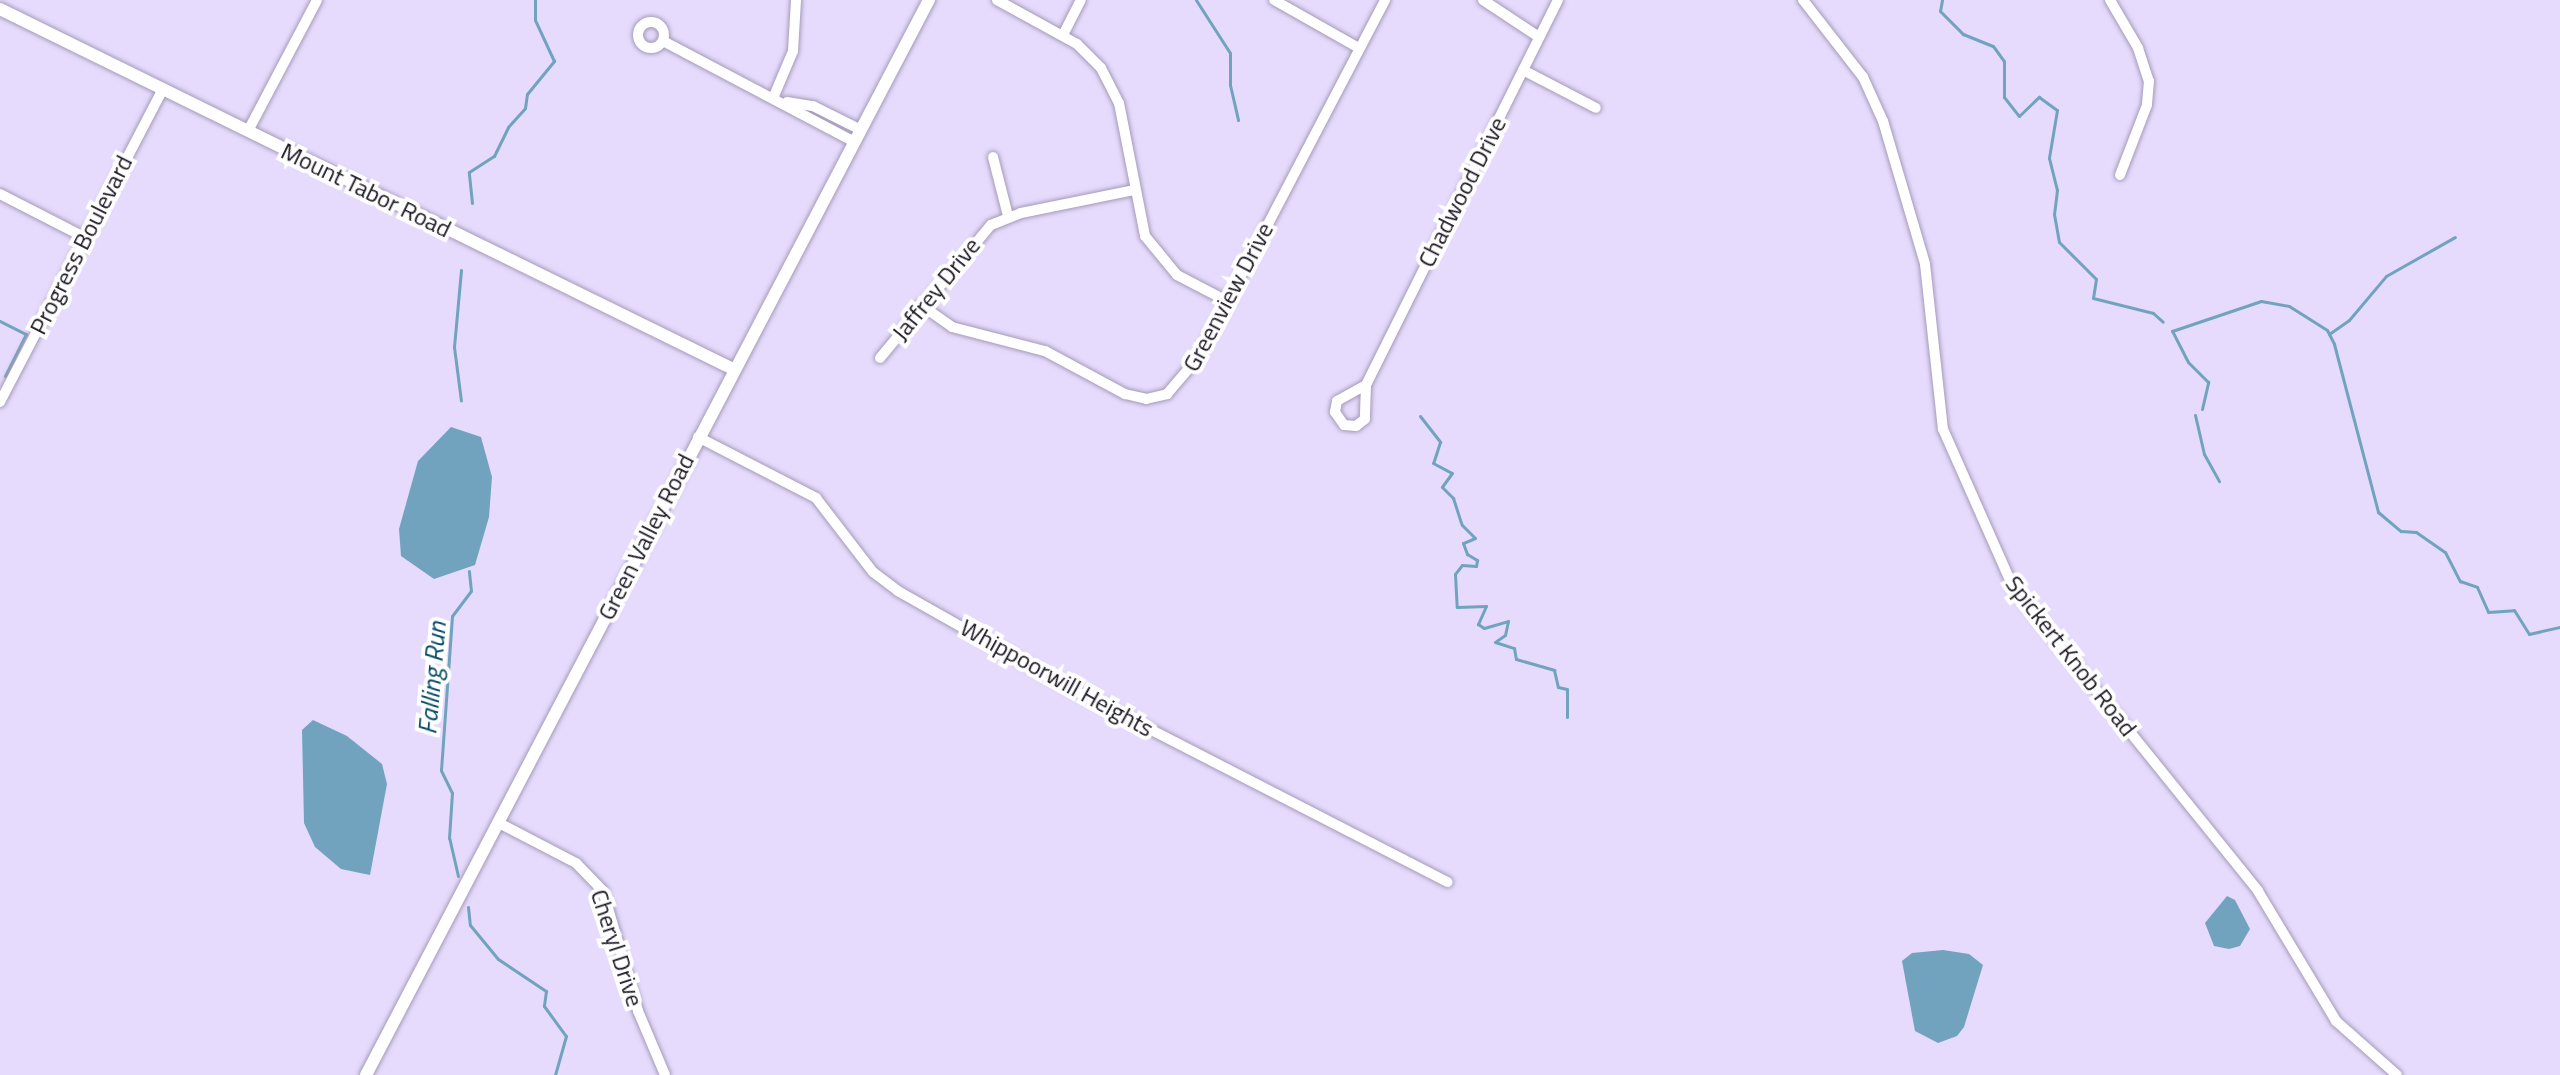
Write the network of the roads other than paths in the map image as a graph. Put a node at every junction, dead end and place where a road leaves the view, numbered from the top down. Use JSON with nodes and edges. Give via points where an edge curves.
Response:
{"nodes":[{"id":1,"x":317,"y":0,"type":"edge"},
{"id":2,"x":796,"y":0,"type":"edge"},
{"id":3,"x":929,"y":0,"type":"edge"},
{"id":4,"x":997,"y":0,"type":"edge"},
{"id":5,"x":1081,"y":0,"type":"edge"},
{"id":6,"x":1274,"y":0,"type":"edge"},
{"id":7,"x":1385,"y":0,"type":"edge"},
{"id":8,"x":1483,"y":0,"type":"edge"},
{"id":9,"x":1558,"y":0,"type":"edge"},
{"id":10,"x":1803,"y":0,"type":"edge"},
{"id":11,"x":2110,"y":0,"type":"edge"},
{"id":12,"x":0,"y":9,"type":"edge"},
{"id":13,"x":1063,"y":35,"type":"junction"},
{"id":14,"x":1539,"y":37,"type":"junction"},
{"id":15,"x":663,"y":41,"type":"dead end"},
{"id":16,"x":1359,"y":48,"type":"junction"},
{"id":17,"x":1523,"y":70,"type":"junction"},
{"id":18,"x":163,"y":89,"type":"junction"},
{"id":19,"x":774,"y":96,"type":"junction"},
{"id":20,"x":1596,"y":108,"type":"dead end"},
{"id":21,"x":248,"y":131,"type":"junction"},
{"id":22,"x":856,"y":135,"type":"junction"},
{"id":23,"x":993,"y":157,"type":"dead end"},
{"id":24,"x":2120,"y":175,"type":"dead end"},
{"id":25,"x":1134,"y":190,"type":"junction"},
{"id":26,"x":0,"y":194,"type":"edge"},
{"id":27,"x":1008,"y":216,"type":"junction"},
{"id":28,"x":86,"y":238,"type":"junction"},
{"id":29,"x":1227,"y":301,"type":"junction"},
{"id":30,"x":921,"y":305,"type":"junction"},
{"id":31,"x":880,"y":358,"type":"dead end"},
{"id":32,"x":733,"y":369,"type":"junction"},
{"id":33,"x":1366,"y":385,"type":"dead end"},
{"id":34,"x":0,"y":402,"type":"edge"},
{"id":35,"x":698,"y":437,"type":"junction"},
{"id":36,"x":499,"y":823,"type":"junction"},
{"id":37,"x":1448,"y":882,"type":"dead end"},
{"id":38,"x":366,"y":1075,"type":"edge"},
{"id":39,"x":665,"y":1075,"type":"edge"},
{"id":40,"x":2397,"y":1075,"type":"edge"}],
"edges":[{"from":1,"to":21,"type":"street"},
{"from":2,"to":19,"type":"street","via":[[793,51]]},
{"from":3,"to":22,"type":"street","name":"Green Valley Road"},
{"from":4,"to":13,"type":"street"},
{"from":5,"to":13,"type":"street"},
{"from":6,"to":16,"type":"street"},
{"from":7,"to":16,"type":"street","name":"Greenview Drive"},
{"from":8,"to":14,"type":"street"},
{"from":9,"to":14,"type":"street","name":"Chadwood Drive"},
{"from":10,"to":40,"type":"street","name":"Spickert Knob Road","via":[[1863,77],[1883,121],[1925,264],[1943,429],[2013,587],[2258,891],[2336,1021]]},
{"from":11,"to":24,"type":"street","via":[[2138,48],[2149,81],[2147,105]]},
{"from":12,"to":18,"type":"street","name":"Mount Tabor Road"},
{"from":13,"to":25,"type":"street","via":[[1090,55],[1114,90]]},
{"from":14,"to":17,"type":"street","name":"Chadwood Drive"},
{"from":15,"to":19,"type":"street"},
{"from":16,"to":29,"type":"street","name":"Greenview Drive"},
{"from":17,"to":20,"type":"street"},
{"from":17,"to":33,"type":"street","name":"Chadwood Drive"},
{"from":18,"to":21,"type":"street","name":"Mount Tabor Road"},
{"from":18,"to":28,"type":"street","name":"Progress Boulevard"},
{"from":19,"to":22,"type":"street","via":[[813,106]]},
{"from":21,"to":32,"type":"street","name":"Mount Tabor Road"},
{"from":22,"to":32,"type":"street","name":"Green Valley Road"},
{"from":23,"to":27,"type":"street"},
{"from":25,"to":27,"type":"street","name":"Jaffrey Drive"},
{"from":25,"to":29,"type":"street","via":[[1141,225],[1156,255],[1177,275]]},
{"from":26,"to":28,"type":"street"},
{"from":27,"to":30,"type":"street","name":"Jaffrey Drive","via":[[971,243]]},
{"from":28,"to":34,"type":"street","name":"Progress Boulevard"},
{"from":29,"to":30,"type":"street","name":"Greenview Drive","via":[[1184,379],[1167,394],[1146,399],[1125,394],[1045,351],[952,327]]},
{"from":30,"to":31,"type":"street","name":"Jaffrey Drive"},
{"from":32,"to":35,"type":"street","name":"Green Valley Road"},
{"from":35,"to":36,"type":"street","name":"Green Valley Road"},
{"from":35,"to":37,"type":"street","name":"Whippoorwill Heights","via":[[816,498],[873,572],[898,591],[1066,686]]},
{"from":36,"to":38,"type":"street","name":"Green Valley Road"},
{"from":36,"to":39,"type":"street","name":"Cheryl Drive","via":[[576,863],[603,891],[638,1011]]}]}
